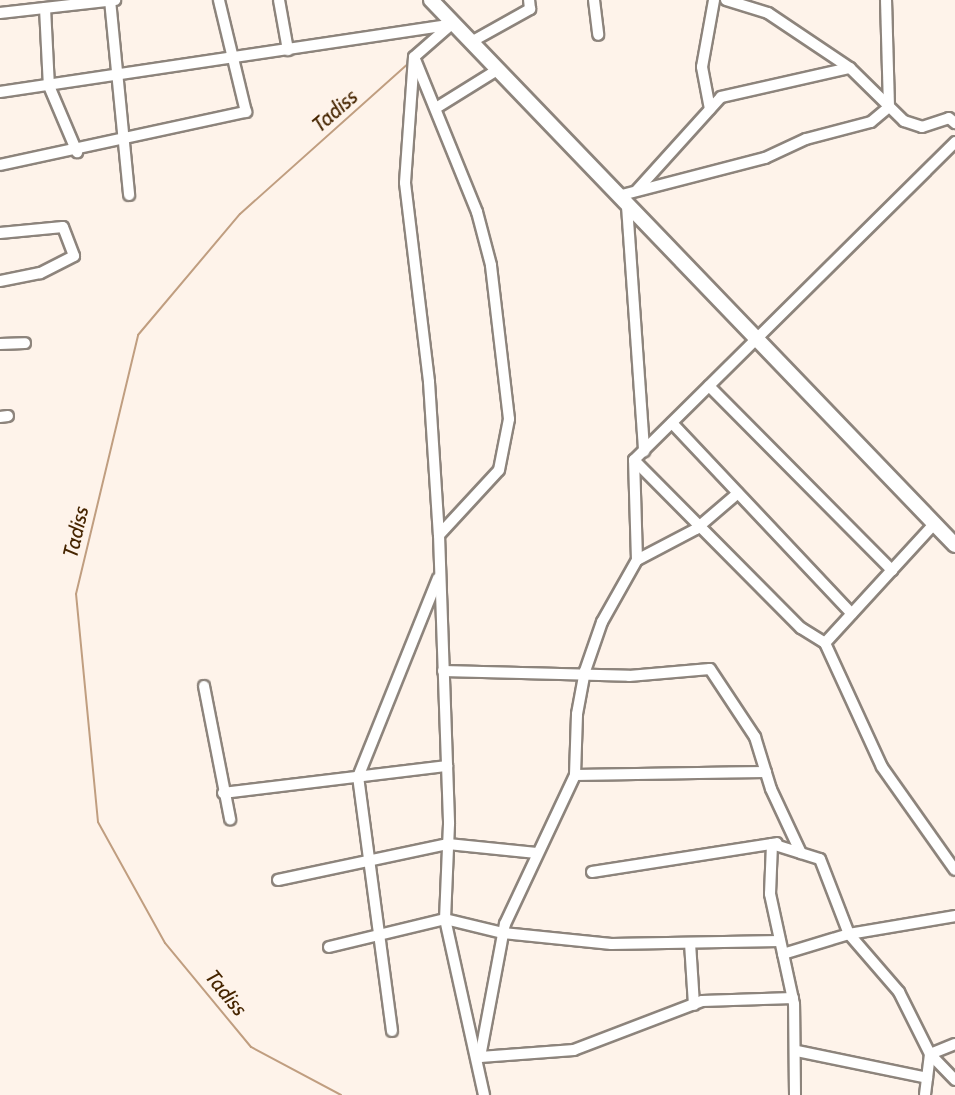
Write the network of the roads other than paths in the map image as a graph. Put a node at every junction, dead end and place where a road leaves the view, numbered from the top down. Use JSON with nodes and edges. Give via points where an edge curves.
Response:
{"nodes":[{"id":1,"x":110,"y":0,"type":"edge"},
{"id":2,"x":115,"y":0,"type":"edge"},
{"id":3,"x":219,"y":0,"type":"edge"},
{"id":4,"x":279,"y":0,"type":"edge"},
{"id":5,"x":431,"y":0,"type":"edge"},
{"id":6,"x":529,"y":0,"type":"edge"},
{"id":7,"x":594,"y":0,"type":"edge"},
{"id":8,"x":714,"y":0,"type":"edge"},
{"id":9,"x":726,"y":0,"type":"edge"},
{"id":10,"x":886,"y":0,"type":"edge"},
{"id":11,"x":45,"y":8,"type":"junction"},
{"id":12,"x":0,"y":13,"type":"edge"},
{"id":13,"x":452,"y":24,"type":"junction"},
{"id":14,"x":598,"y":35,"type":"dead end"},
{"id":15,"x":471,"y":42,"type":"junction"},
{"id":16,"x":288,"y":50,"type":"junction"},
{"id":17,"x":414,"y":57,"type":"junction"},
{"id":18,"x":231,"y":60,"type":"junction"},
{"id":19,"x":850,"y":68,"type":"junction"},
{"id":20,"x":497,"y":70,"type":"junction"},
{"id":21,"x":115,"y":77,"type":"junction"},
{"id":22,"x":49,"y":86,"type":"junction"},
{"id":23,"x":0,"y":92,"type":"edge"},
{"id":24,"x":889,"y":107,"type":"junction"},
{"id":25,"x":436,"y":108,"type":"junction"},
{"id":26,"x":710,"y":109,"type":"junction"},
{"id":27,"x":953,"y":119,"type":"edge"},
{"id":28,"x":123,"y":142,"type":"junction"},
{"id":29,"x":955,"y":142,"type":"edge"},
{"id":30,"x":77,"y":153,"type":"junction"},
{"id":31,"x":0,"y":165,"type":"edge"},
{"id":32,"x":636,"y":191,"type":"junction"},
{"id":33,"x":129,"y":195,"type":"dead end"},
{"id":34,"x":622,"y":201,"type":"junction"},
{"id":35,"x":0,"y":233,"type":"edge"},
{"id":36,"x":0,"y":281,"type":"edge"},
{"id":37,"x":756,"y":340,"type":"junction"},
{"id":38,"x":25,"y":342,"type":"dead end"},
{"id":39,"x":0,"y":344,"type":"edge"},
{"id":40,"x":709,"y":386,"type":"junction"},
{"id":41,"x":672,"y":423,"type":"junction"},
{"id":42,"x":644,"y":451,"type":"junction"},
{"id":43,"x":634,"y":460,"type":"junction"},
{"id":44,"x":738,"y":493,"type":"junction"},
{"id":45,"x":934,"y":524,"type":"junction"},
{"id":46,"x":700,"y":526,"type":"junction"},
{"id":47,"x":439,"y":535,"type":"junction"},
{"id":48,"x":955,"y":545,"type":"edge"},
{"id":49,"x":637,"y":560,"type":"junction"},
{"id":50,"x":892,"y":570,"type":"junction"},
{"id":51,"x":440,"y":572,"type":"junction"},
{"id":52,"x":852,"y":614,"type":"junction"},
{"id":53,"x":825,"y":643,"type":"junction"},
{"id":54,"x":443,"y":671,"type":"junction"},
{"id":55,"x":585,"y":671,"type":"junction"},
{"id":56,"x":204,"y":686,"type":"dead end"},
{"id":57,"x":447,"y":766,"type":"junction"},
{"id":58,"x":766,"y":772,"type":"junction"},
{"id":59,"x":575,"y":775,"type":"junction"},
{"id":60,"x":358,"y":777,"type":"junction"},
{"id":61,"x":224,"y":794,"type":"junction"},
{"id":62,"x":230,"y":819,"type":"dead end"},
{"id":63,"x":794,"y":839,"type":"junction"},
{"id":64,"x":448,"y":844,"type":"junction"},
{"id":65,"x":772,"y":844,"type":"junction"},
{"id":66,"x":537,"y":853,"type":"junction"},
{"id":67,"x":801,"y":854,"type":"junction"},
{"id":68,"x":370,"y":861,"type":"junction"},
{"id":69,"x":955,"y":870,"type":"edge"},
{"id":70,"x":592,"y":872,"type":"dead end"},
{"id":71,"x":278,"y":880,"type":"dead end"},
{"id":72,"x":955,"y":916,"type":"edge"},
{"id":73,"x":445,"y":919,"type":"junction"},
{"id":74,"x":503,"y":933,"type":"junction"},
{"id":75,"x":849,"y":934,"type":"junction"},
{"id":76,"x":378,"y":935,"type":"junction"},
{"id":77,"x":780,"y":941,"type":"junction"},
{"id":78,"x":690,"y":943,"type":"junction"},
{"id":79,"x":329,"y":947,"type":"dead end"},
{"id":80,"x":783,"y":954,"type":"junction"},
{"id":81,"x":792,"y":998,"type":"junction"},
{"id":82,"x":694,"y":1005,"type":"junction"},
{"id":83,"x":392,"y":1031,"type":"dead end"},
{"id":84,"x":955,"y":1044,"type":"edge"},
{"id":85,"x":797,"y":1051,"type":"junction"},
{"id":86,"x":930,"y":1054,"type":"junction"},
{"id":87,"x":480,"y":1057,"type":"junction"},
{"id":88,"x":927,"y":1078,"type":"junction"},
{"id":89,"x":955,"y":1080,"type":"edge"},
{"id":90,"x":484,"y":1095,"type":"edge"},
{"id":91,"x":795,"y":1095,"type":"edge"},
{"id":92,"x":925,"y":1095,"type":"edge"}],
"edges":[{"from":1,"to":2,"type":"street"},
{"from":1,"to":11,"type":"street"},
{"from":1,"to":21,"type":"street"},
{"from":3,"to":18,"type":"street"},
{"from":4,"to":16,"type":"street"},
{"from":5,"to":13,"type":"main road"},
{"from":6,"to":15,"type":"street","via":[[530,9]]},
{"from":7,"to":14,"type":"street"},
{"from":8,"to":26,"type":"street","via":[[702,67]]},
{"from":9,"to":19,"type":"street","via":[[768,13]]},
{"from":10,"to":24,"type":"street"},
{"from":11,"to":12,"type":"street"},
{"from":11,"to":22,"type":"street"},
{"from":13,"to":15,"type":"main road"},
{"from":13,"to":16,"type":"street"},
{"from":13,"to":17,"type":"street"},
{"from":15,"to":20,"type":"main road"},
{"from":16,"to":18,"type":"street"},
{"from":17,"to":25,"type":"street"},
{"from":17,"to":47,"type":"street","via":[[405,183],[429,382]]},
{"from":18,"to":21,"type":"street"},
{"from":18,"to":28,"type":"street","via":[[246,112]]},
{"from":19,"to":24,"type":"street"},
{"from":19,"to":26,"type":"street","via":[[721,97]]},
{"from":20,"to":25,"type":"street"},
{"from":20,"to":34,"type":"main road"},
{"from":21,"to":22,"type":"street"},
{"from":21,"to":28,"type":"street"},
{"from":22,"to":23,"type":"street"},
{"from":22,"to":30,"type":"street"},
{"from":24,"to":27,"type":"street","via":[[904,121],[922,127]]},
{"from":24,"to":32,"type":"street","via":[[871,122],[806,139],[765,158]]},
{"from":25,"to":47,"type":"street","via":[[491,265],[509,419],[499,470]]},
{"from":26,"to":32,"type":"street"},
{"from":28,"to":30,"type":"street"},
{"from":28,"to":33,"type":"street"},
{"from":29,"to":37,"type":"street"},
{"from":30,"to":31,"type":"street"},
{"from":32,"to":34,"type":"street"},
{"from":34,"to":37,"type":"main road"},
{"from":34,"to":42,"type":"street"},
{"from":35,"to":36,"type":"street","via":[[63,227],[74,256],[40,273]]},
{"from":37,"to":40,"type":"street"},
{"from":37,"to":45,"type":"main road"},
{"from":38,"to":39,"type":"street"},
{"from":40,"to":41,"type":"street"},
{"from":40,"to":50,"type":"street"},
{"from":41,"to":42,"type":"street"},
{"from":41,"to":44,"type":"street"},
{"from":42,"to":43,"type":"street"},
{"from":43,"to":46,"type":"street"},
{"from":43,"to":49,"type":"street"},
{"from":44,"to":46,"type":"street"},
{"from":44,"to":52,"type":"street"},
{"from":45,"to":48,"type":"main road"},
{"from":45,"to":50,"type":"street"},
{"from":46,"to":49,"type":"street"},
{"from":46,"to":53,"type":"street","via":[[801,628]]},
{"from":47,"to":51,"type":"street"},
{"from":49,"to":55,"type":"street","via":[[602,622]]},
{"from":50,"to":52,"type":"street"},
{"from":51,"to":54,"type":"street"},
{"from":51,"to":60,"type":"street"},
{"from":52,"to":53,"type":"street"},
{"from":53,"to":69,"type":"street","via":[[882,767]]},
{"from":54,"to":55,"type":"street"},
{"from":54,"to":57,"type":"street"},
{"from":55,"to":58,"type":"street","via":[[629,676],[710,669],[755,737]]},
{"from":55,"to":59,"type":"street","via":[[577,714]]},
{"from":56,"to":61,"type":"street"},
{"from":57,"to":60,"type":"street"},
{"from":57,"to":64,"type":"street"},
{"from":58,"to":59,"type":"street"},
{"from":58,"to":63,"type":"street"},
{"from":59,"to":66,"type":"street"},
{"from":60,"to":61,"type":"street"},
{"from":60,"to":68,"type":"street"},
{"from":61,"to":62,"type":"street"},
{"from":63,"to":65,"type":"street"},
{"from":63,"to":67,"type":"street"},
{"from":64,"to":66,"type":"street"},
{"from":64,"to":68,"type":"street"},
{"from":64,"to":73,"type":"street"},
{"from":65,"to":67,"type":"street"},
{"from":65,"to":70,"type":"street"},
{"from":65,"to":77,"type":"street","via":[[770,894]]},
{"from":66,"to":74,"type":"street"},
{"from":67,"to":75,"type":"street","via":[[820,859]]},
{"from":68,"to":71,"type":"street"},
{"from":68,"to":76,"type":"street"},
{"from":72,"to":75,"type":"street"},
{"from":73,"to":74,"type":"street"},
{"from":73,"to":76,"type":"street"},
{"from":73,"to":87,"type":"street"},
{"from":74,"to":78,"type":"street","via":[[611,944]]},
{"from":74,"to":87,"type":"street"},
{"from":75,"to":80,"type":"street"},
{"from":75,"to":86,"type":"street","via":[[899,992]]},
{"from":76,"to":79,"type":"street"},
{"from":76,"to":83,"type":"street"},
{"from":77,"to":78,"type":"street"},
{"from":77,"to":80,"type":"street"},
{"from":78,"to":82,"type":"street"},
{"from":80,"to":81,"type":"street"},
{"from":81,"to":82,"type":"street","via":[[763,996]]},
{"from":81,"to":85,"type":"street"},
{"from":82,"to":87,"type":"street","via":[[574,1050]]},
{"from":84,"to":86,"type":"street"},
{"from":85,"to":88,"type":"street"},
{"from":85,"to":91,"type":"street"},
{"from":86,"to":88,"type":"street"},
{"from":86,"to":89,"type":"street"},
{"from":87,"to":90,"type":"street"},
{"from":88,"to":92,"type":"street"}]}
